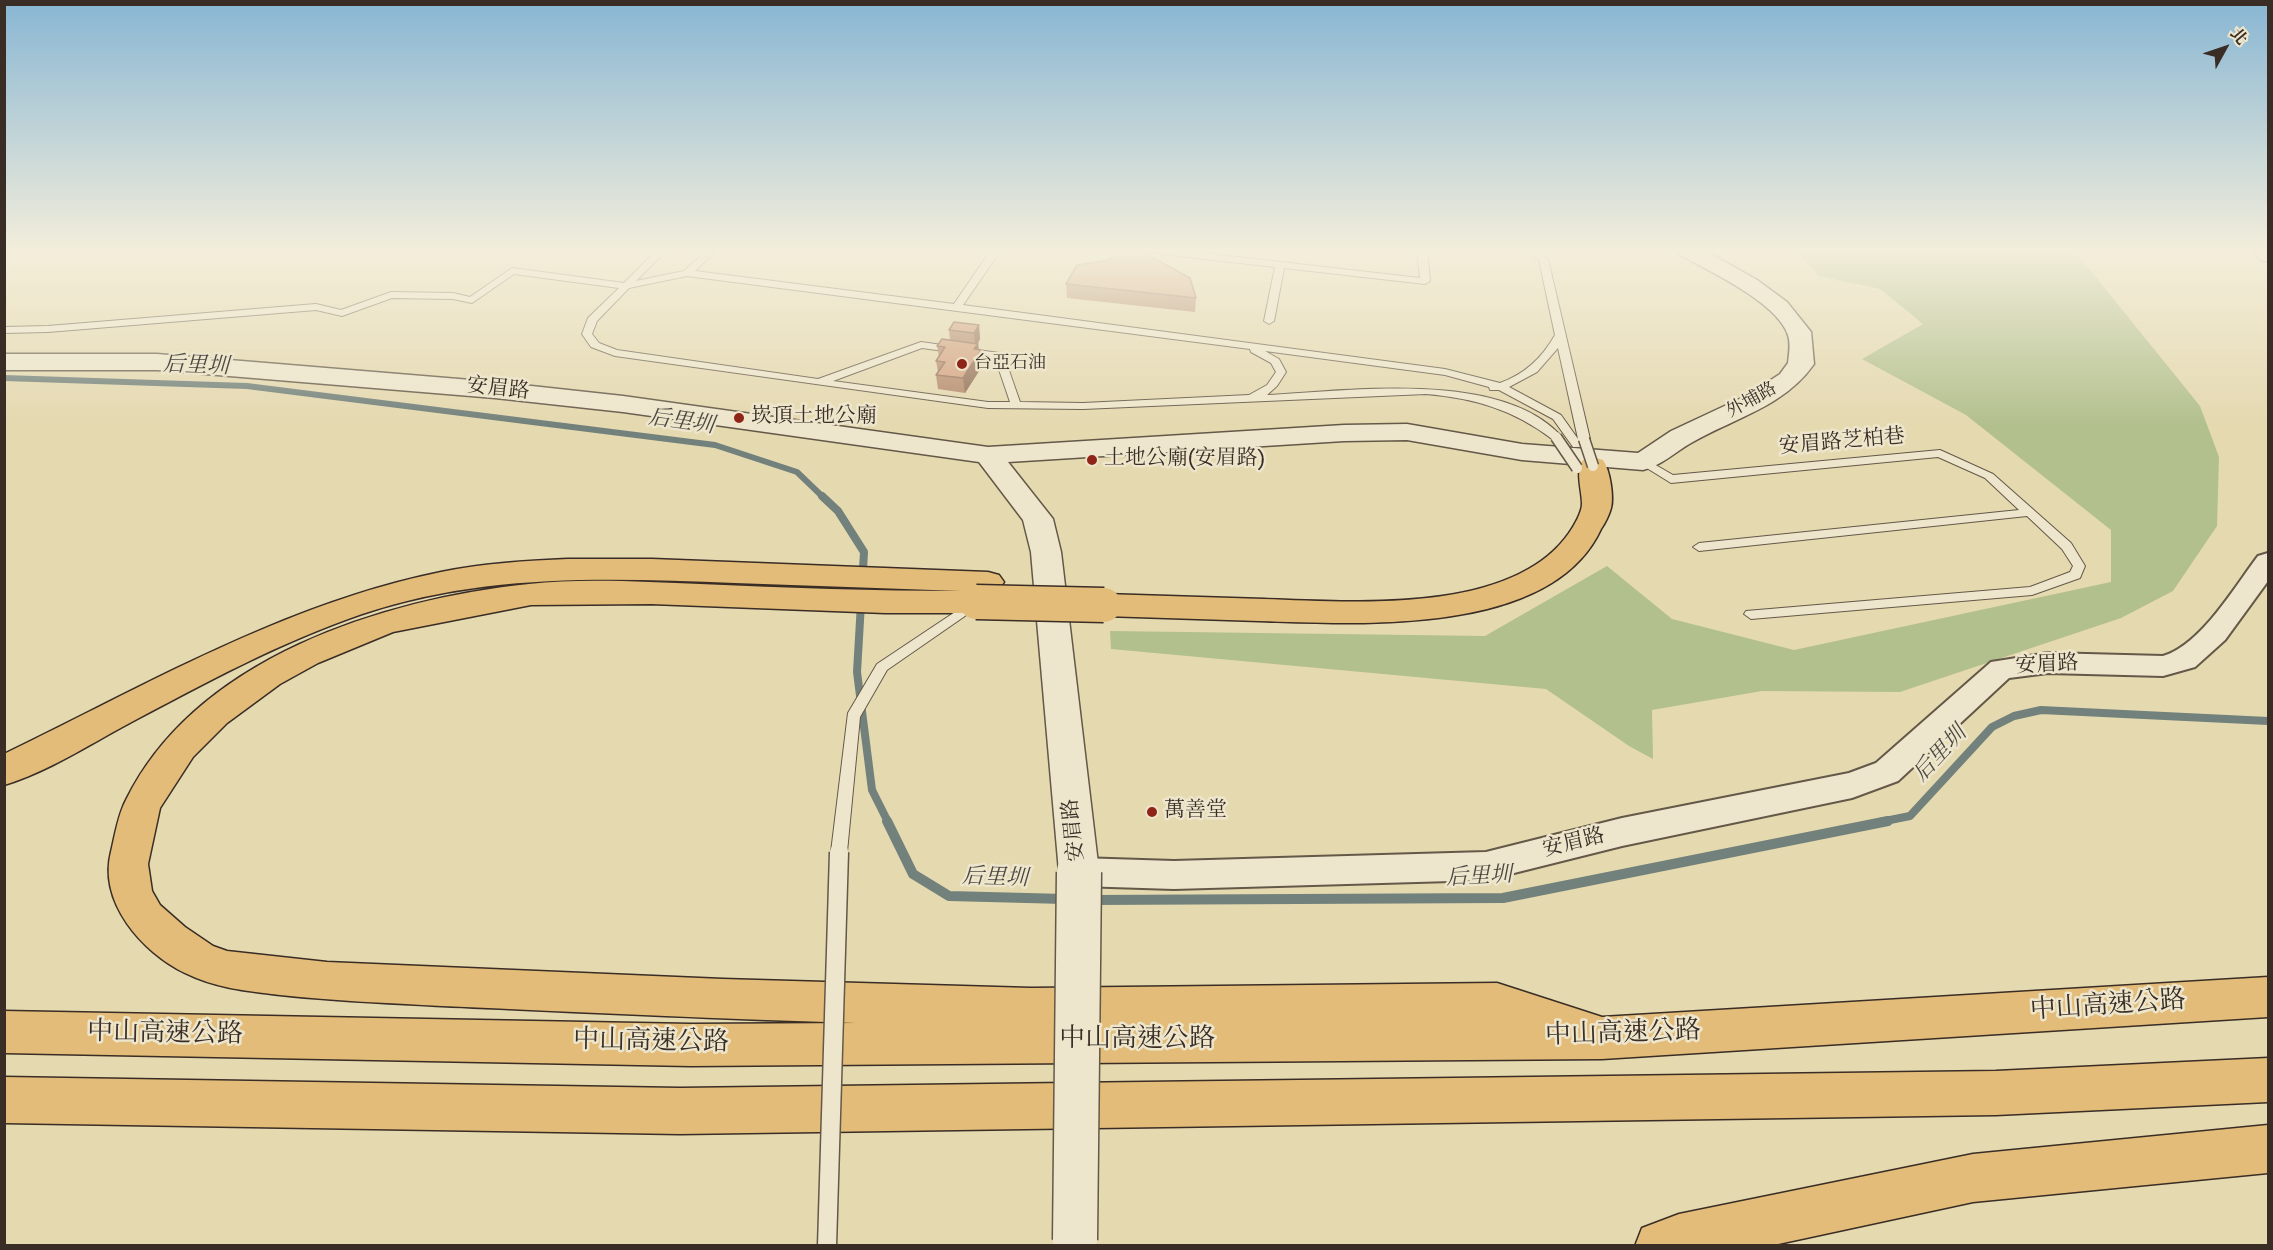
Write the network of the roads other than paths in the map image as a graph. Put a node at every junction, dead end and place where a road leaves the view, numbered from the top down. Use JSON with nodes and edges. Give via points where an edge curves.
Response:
{"nodes":[{"id":1,"x":300,"y":308,"type":"edge"},
{"id":2,"x":322,"y":308,"type":"edge"},
{"id":3,"x":354,"y":308,"type":"edge"},
{"id":4,"x":604,"y":308,"type":"edge"},
{"id":5,"x":972,"y":308,"type":"edge"},
{"id":6,"x":1271,"y":308,"type":"edge"},
{"id":7,"x":1554,"y":308,"type":"edge"},
{"id":8,"x":1778,"y":308,"type":"edge"},
{"id":9,"x":1269,"y":321,"type":"dead end"},
{"id":10,"x":4,"y":330,"type":"edge"},
{"id":11,"x":1560,"y":335,"type":"junction"},
{"id":12,"x":1240,"y":345,"type":"junction"},
{"id":13,"x":4,"y":362,"type":"edge"},
{"id":14,"x":818,"y":383,"type":"junction"},
{"id":15,"x":1499,"y":386,"type":"junction"},
{"id":16,"x":1453,"y":393,"type":"junction"},
{"id":17,"x":1243,"y":399,"type":"junction"},
{"id":18,"x":1016,"y":405,"type":"junction"},
{"id":19,"x":1583,"y":454,"type":"junction"},
{"id":20,"x":988,"y":455,"type":"junction"},
{"id":21,"x":1643,"y":462,"type":"junction"},
{"id":22,"x":2031,"y":512,"type":"junction"},
{"id":23,"x":1699,"y":547,"type":"dead end"},
{"id":24,"x":2268,"y":562,"type":"edge"},
{"id":25,"x":837,"y":588,"type":"junction"},
{"id":26,"x":982,"y":592,"type":"junction"},
{"id":27,"x":1751,"y":614,"type":"dead end"},
{"id":28,"x":4,"y":771,"type":"edge"},
{"id":29,"x":1079,"y":872,"type":"junction"},
{"id":30,"x":2268,"y":997,"type":"edge"},
{"id":31,"x":4,"y":1032,"type":"edge"},
{"id":32,"x":1602,"y":1038,"type":"junction"},
{"id":33,"x":2268,"y":1080,"type":"edge"},
{"id":34,"x":4,"y":1100,"type":"edge"},
{"id":35,"x":2268,"y":1149,"type":"edge"},
{"id":36,"x":1075,"y":1243,"type":"edge"},
{"id":37,"x":827,"y":1245,"type":"edge"},
{"id":38,"x":1660,"y":1245,"type":"edge"}],
"edges":[{"from":1,"to":10,"type":"lane"},
{"from":2,"to":3,"type":"lane","via":[[342,313]]},
{"from":4,"to":14,"type":"lane","via":[[592,320],[587,334],[595,345],[615,353]]},
{"from":5,"to":12,"type":"lane"},
{"from":6,"to":9,"type":"lane"},
{"from":7,"to":11,"type":"lane"},
{"from":8,"to":21,"type":"street","name":"外埔路","via":[[1799,333],[1801,364],[1789,379],[1757,401],[1681,437]]},
{"from":11,"to":15,"type":"lane","via":[[1552,352],[1532,371]]},
{"from":11,"to":19,"type":"lane"},
{"from":12,"to":15,"type":"lane","via":[[1445,372]]},
{"from":12,"to":17,"type":"lane","via":[[1275,361],[1281,372],[1263,393]]},
{"from":13,"to":20,"type":"street","name":"安眉路","via":[[157,362],[495,390]]},
{"from":14,"to":18,"type":"lane","via":[[988,405]]},
{"from":14,"to":18,"type":"lane","via":[[921,345],[999,356]]},
{"from":15,"to":16,"type":"lane"},
{"from":15,"to":19,"type":"lane","via":[[1557,417]]},
{"from":16,"to":17,"type":"lane"},
{"from":16,"to":19,"type":"lane","bridge":true,"via":[[1498,402],[1537,421]]},
{"from":17,"to":18,"type":"lane"},
{"from":19,"to":26,"type":"highway","bridge":true,"via":[[1597,507],[1582,538],[1554,567],[1510,591],[1447,607],[1358,613]]},
{"from":20,"to":21,"type":"street","name":"安眉路","via":[[1407,432],[1522,452]]},
{"from":20,"to":29,"type":"street","name":"安眉路","via":[[1038,519],[1046,552]]},
{"from":21,"to":22,"type":"lane","name":"安眉路芝柏巷","via":[[1671,479],[1940,453],[1989,476]]},
{"from":22,"to":23,"type":"lane"},
{"from":22,"to":27,"type":"lane","name":"安眉路芝柏巷","via":[[2067,546],[2079,566],[2075,575],[2032,591]]},
{"from":24,"to":29,"type":"street","name":"安眉路","via":[[2215,633],[2185,660],[2163,666],[2048,663],[2001,669],[1887,772],[1852,785],[1622,832],[1486,866],[1174,875]]},
{"from":25,"to":26,"type":"highway"},
{"from":25,"to":28,"type":"highway","via":[[567,569],[476,576],[403,591],[310,622],[214,664]]},
{"from":25,"to":32,"type":"highway","via":[[531,594],[419,614],[350,636],[267,675],[214,714],[180,747],[141,805],[128,864],[132,892],[145,918],[198,958],[227,970],[327,981],[1031,1008],[1497,1003]]},
{"from":26,"to":37,"type":"lane","bridge":true,"via":[[882,667],[853,717],[839,852]]},
{"from":29,"to":36,"type":"street","bridge":true},
{"from":30,"to":32,"type":"highway","name":"中山高速公路"},
{"from":31,"to":32,"type":"highway","name":"中山高速公路","via":[[691,1045]]},
{"from":33,"to":34,"type":"highway","via":[[1984,1093],[680,1111]]},
{"from":35,"to":38,"type":"highway","via":[[1973,1178]]}]}
